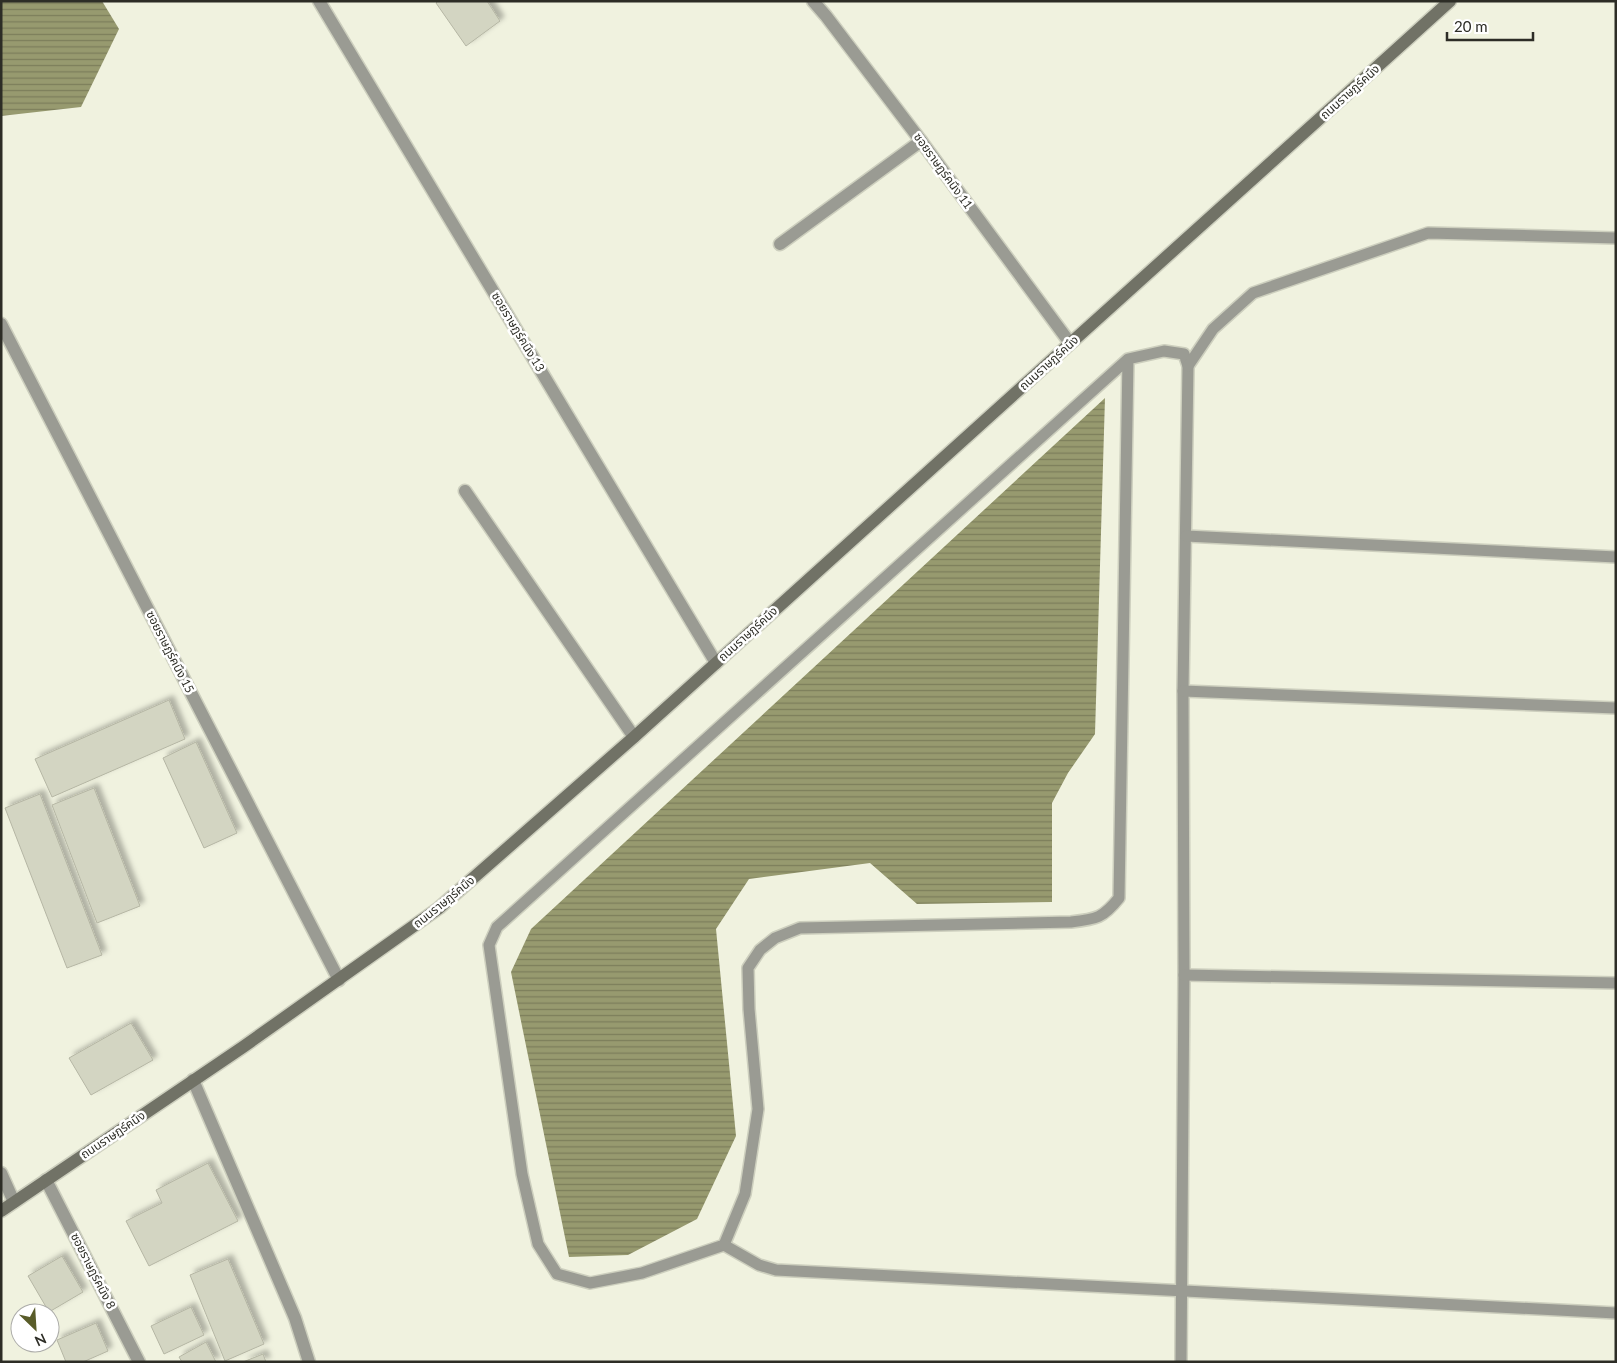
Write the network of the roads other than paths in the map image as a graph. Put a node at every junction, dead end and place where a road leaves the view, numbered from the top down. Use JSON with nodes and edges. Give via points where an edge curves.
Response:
{"nodes":[{"id":1,"x":319,"y":1,"type":"edge"},
{"id":2,"x":813,"y":1,"type":"edge"},
{"id":3,"x":1450,"y":1,"type":"edge"},
{"id":4,"x":922,"y":141,"type":"junction"},
{"id":5,"x":1616,"y":238,"type":"edge"},
{"id":6,"x":780,"y":244,"type":"dead end"},
{"id":7,"x":1,"y":324,"type":"edge"},
{"id":8,"x":1070,"y":343,"type":"junction"},
{"id":9,"x":1128,"y":359,"type":"junction"},
{"id":10,"x":1188,"y":366,"type":"junction"},
{"id":11,"x":465,"y":491,"type":"dead end"},
{"id":12,"x":1186,"y":536,"type":"junction"},
{"id":13,"x":1616,"y":557,"type":"edge"},
{"id":14,"x":716,"y":663,"type":"junction"},
{"id":15,"x":1183,"y":691,"type":"junction"},
{"id":16,"x":1616,"y":708,"type":"edge"},
{"id":17,"x":634,"y":737,"type":"junction"},
{"id":18,"x":1184,"y":975,"type":"junction"},
{"id":19,"x":339,"y":980,"type":"junction"},
{"id":20,"x":1616,"y":983,"type":"edge"},
{"id":21,"x":193,"y":1080,"type":"junction"},
{"id":22,"x":1,"y":1173,"type":"edge"},
{"id":23,"x":46,"y":1180,"type":"junction"},
{"id":24,"x":14,"y":1202,"type":"junction"},
{"id":25,"x":1,"y":1211,"type":"edge"},
{"id":26,"x":724,"y":1245,"type":"junction"},
{"id":27,"x":1181,"y":1290,"type":"junction"},
{"id":28,"x":1616,"y":1313,"type":"edge"},
{"id":29,"x":139,"y":1362,"type":"edge"},
{"id":30,"x":309,"y":1362,"type":"edge"},
{"id":31,"x":1181,"y":1362,"type":"edge"}],
"edges":[{"from":1,"to":14,"type":"street","name":"ซอยราษฏร์คนึง 13"},
{"from":2,"to":4,"type":"street","name":"ซอยราษฏร์คนึง 11"},
{"from":3,"to":8,"type":"street","name":"ถนนราษฏร์คนึง"},
{"from":4,"to":6,"type":"street"},
{"from":4,"to":8,"type":"street","name":"ซอยราษฏร์คนึง 11"},
{"from":5,"to":10,"type":"lane","via":[[1428,233],[1253,294],[1212,329]]},
{"from":7,"to":19,"type":"street","name":"ซอยราษฏร์คนึง 15"},
{"from":8,"to":14,"type":"street","name":"ถนนราษฏร์คนึง"},
{"from":9,"to":10,"type":"lane","via":[[1164,351],[1184,354]]},
{"from":9,"to":26,"type":"lane","via":[[1119,898],[1108,913],[1090,920],[800,928],[775,938],[760,950],[748,968],[748,1009],[758,1108],[745,1194]]},
{"from":9,"to":26,"type":"lane","via":[[497,928],[489,945],[522,1174],[538,1244],[557,1274],[590,1282],[642,1273]]},
{"from":10,"to":12,"type":"lane"},
{"from":11,"to":17,"type":"street"},
{"from":12,"to":13,"type":"lane"},
{"from":12,"to":15,"type":"lane"},
{"from":14,"to":17,"type":"street","name":"ถนนราษฏร์คนึง"},
{"from":15,"to":16,"type":"lane"},
{"from":15,"to":18,"type":"lane"},
{"from":17,"to":19,"type":"street","name":"ถนนราษฏร์คนึง","via":[[439,908]]},
{"from":18,"to":20,"type":"lane"},
{"from":18,"to":27,"type":"lane"},
{"from":19,"to":21,"type":"street","name":"ถนนราษฏร์คนึง"},
{"from":21,"to":23,"type":"street","name":"ถนนราษฏร์คนึง"},
{"from":21,"to":30,"type":"street","via":[[296,1318]]},
{"from":22,"to":24,"type":"street"},
{"from":23,"to":24,"type":"street","name":"ถนนราษฏร์คนึง"},
{"from":23,"to":29,"type":"street","name":"ซอยราษฏร์คนึง 8"},
{"from":24,"to":25,"type":"street","name":"ถนนราษฏร์คนึง"},
{"from":26,"to":27,"type":"lane","via":[[759,1265],[776,1270]]},
{"from":27,"to":28,"type":"lane"},
{"from":27,"to":31,"type":"lane"}]}
